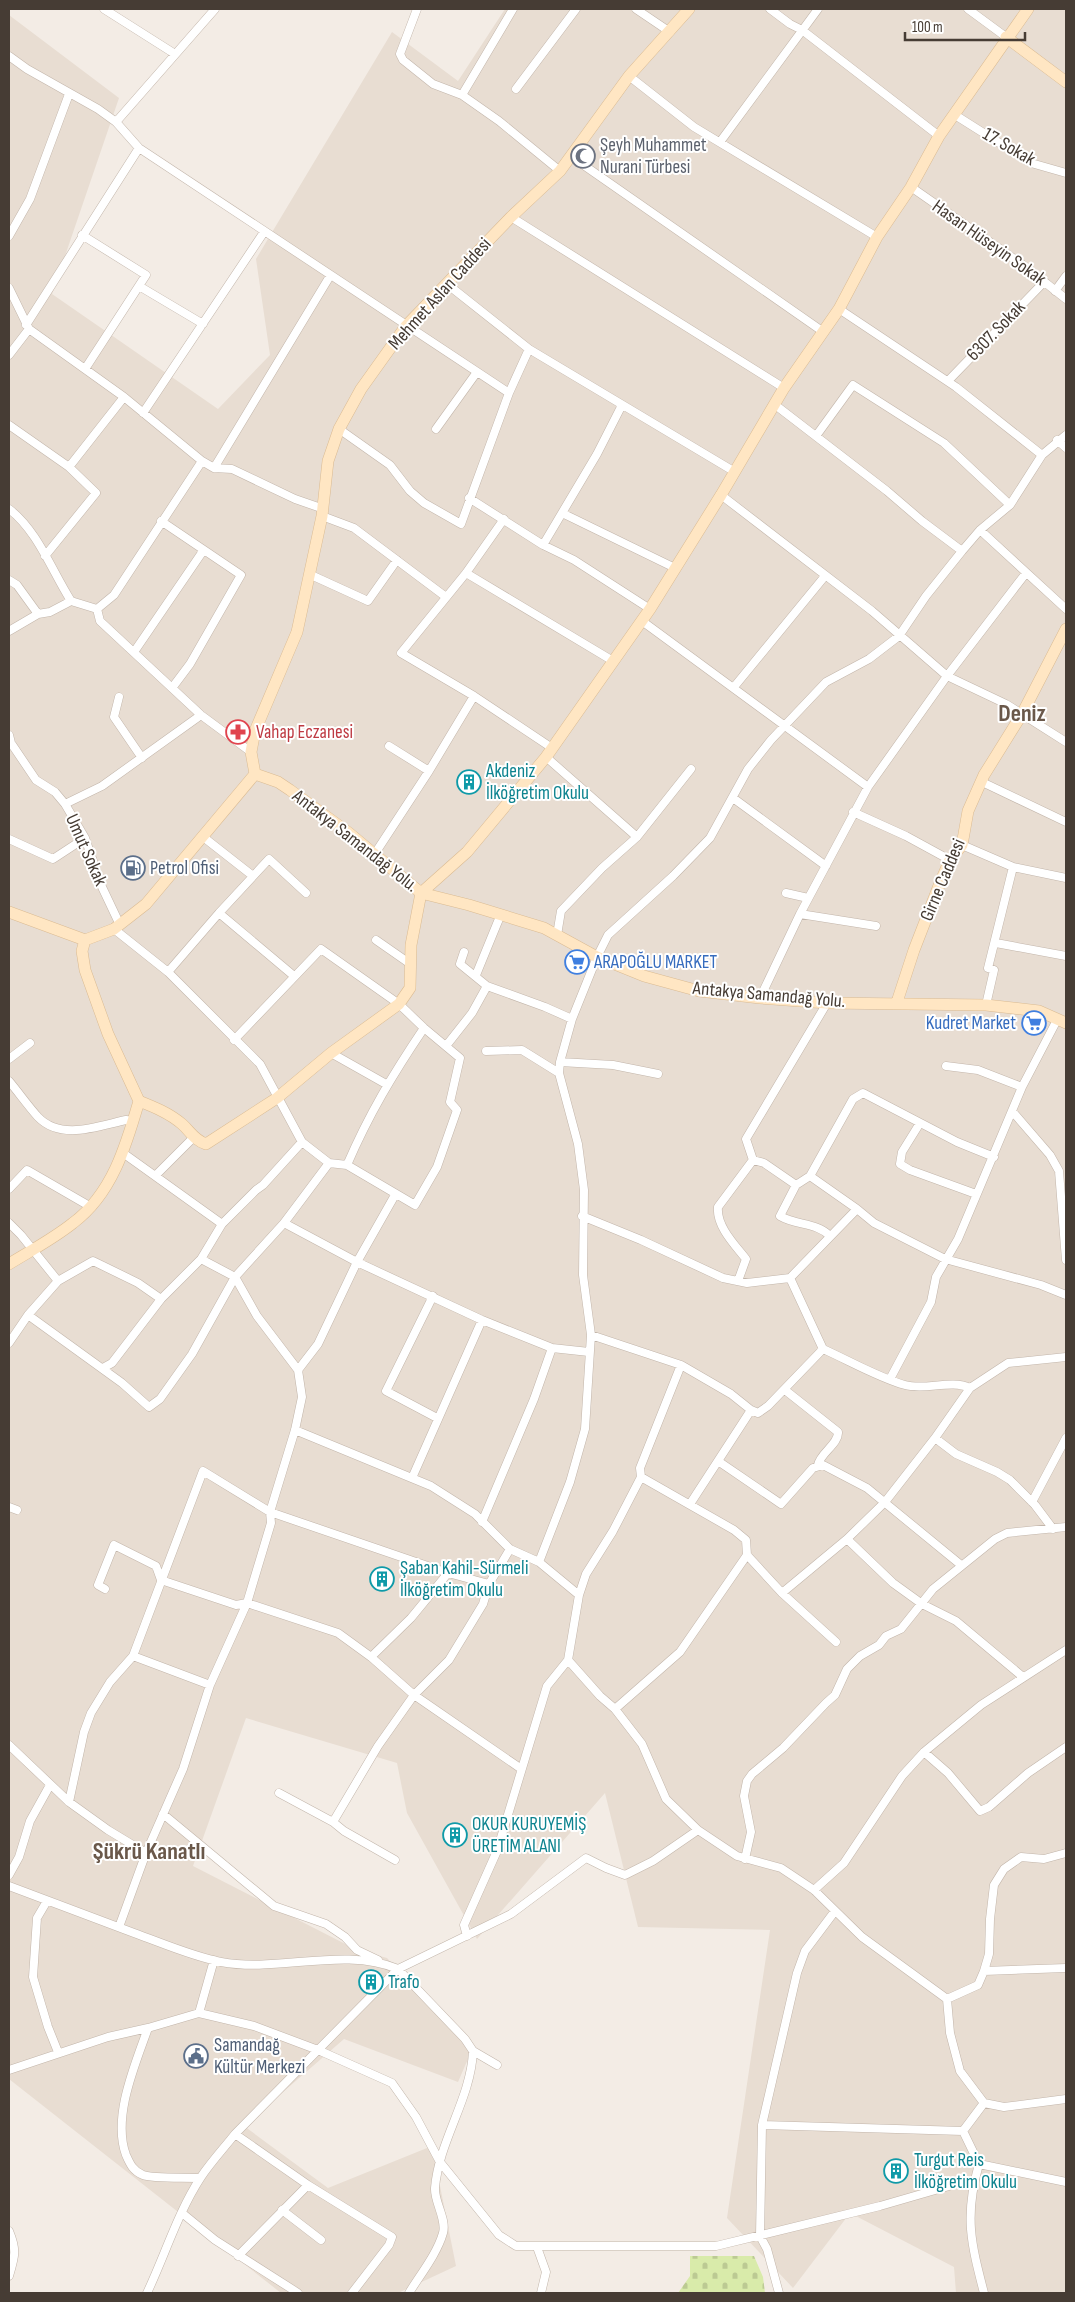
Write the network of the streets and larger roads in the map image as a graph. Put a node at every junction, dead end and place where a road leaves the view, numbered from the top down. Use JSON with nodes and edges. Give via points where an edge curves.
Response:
{"nodes":[{"id":1,"x":104,"y":9,"type":"edge"},
{"id":2,"x":214,"y":9,"type":"edge"},
{"id":3,"x":417,"y":9,"type":"edge"},
{"id":4,"x":513,"y":9,"type":"edge"},
{"id":5,"x":576,"y":9,"type":"edge"},
{"id":6,"x":636,"y":9,"type":"edge"},
{"id":7,"x":689,"y":9,"type":"edge"},
{"id":8,"x":770,"y":9,"type":"edge"},
{"id":9,"x":818,"y":9,"type":"edge"},
{"id":10,"x":968,"y":9,"type":"edge"},
{"id":11,"x":1028,"y":9,"type":"edge"},
{"id":12,"x":802,"y":30,"type":"junction"},
{"id":13,"x":670,"y":32,"type":"junction"},
{"id":14,"x":1006,"y":37,"type":"junction"},
{"id":15,"x":175,"y":54,"type":"junction"},
{"id":16,"x":9,"y":56,"type":"edge"},
{"id":17,"x":629,"y":76,"type":"junction"},
{"id":18,"x":1066,"y":82,"type":"edge"},
{"id":19,"x":516,"y":89,"type":"dead end"},
{"id":20,"x":69,"y":94,"type":"junction"},
{"id":21,"x":462,"y":95,"type":"junction"},
{"id":22,"x":955,"y":115,"type":"junction"},
{"id":23,"x":116,"y":122,"type":"junction"},
{"id":24,"x":939,"y":136,"type":"junction"},
{"id":25,"x":720,"y":142,"type":"junction"},
{"id":26,"x":139,"y":148,"type":"junction"},
{"id":27,"x":572,"y":157,"type":"junction"},
{"id":28,"x":560,"y":171,"type":"junction"},
{"id":29,"x":1066,"y":173,"type":"edge"},
{"id":30,"x":911,"y":187,"type":"junction"},
{"id":31,"x":511,"y":217,"type":"junction"},
{"id":32,"x":264,"y":232,"type":"junction"},
{"id":33,"x":82,"y":235,"type":"junction"},
{"id":34,"x":9,"y":236,"type":"edge"},
{"id":35,"x":878,"y":237,"type":"junction"},
{"id":36,"x":330,"y":276,"type":"junction"},
{"id":37,"x":1066,"y":276,"type":"edge"},
{"id":38,"x":1044,"y":282,"type":"junction"},
{"id":39,"x":447,"y":284,"type":"junction"},
{"id":40,"x":139,"y":286,"type":"junction"},
{"id":41,"x":9,"y":288,"type":"edge"},
{"id":42,"x":1055,"y":290,"type":"junction"},
{"id":43,"x":1066,"y":299,"type":"edge"},
{"id":44,"x":839,"y":309,"type":"junction"},
{"id":45,"x":203,"y":324,"type":"junction"},
{"id":46,"x":406,"y":326,"type":"junction"},
{"id":47,"x":27,"y":327,"type":"junction"},
{"id":48,"x":822,"y":331,"type":"junction"},
{"id":49,"x":529,"y":350,"type":"junction"},
{"id":50,"x":9,"y":355,"type":"edge"},
{"id":51,"x":85,"y":369,"type":"junction"},
{"id":52,"x":476,"y":372,"type":"junction"},
{"id":53,"x":948,"y":381,"type":"junction"},
{"id":54,"x":784,"y":388,"type":"junction"},
{"id":55,"x":509,"y":393,"type":"junction"},
{"id":56,"x":124,"y":397,"type":"junction"},
{"id":57,"x":774,"y":404,"type":"junction"},
{"id":58,"x":622,"y":405,"type":"junction"},
{"id":59,"x":143,"y":413,"type":"junction"},
{"id":60,"x":9,"y":425,"type":"edge"},
{"id":61,"x":338,"y":429,"type":"junction"},
{"id":62,"x":436,"y":429,"type":"dead end"},
{"id":63,"x":1066,"y":435,"type":"edge"},
{"id":64,"x":816,"y":436,"type":"junction"},
{"id":65,"x":1058,"y":440,"type":"junction"},
{"id":66,"x":1066,"y":448,"type":"edge"},
{"id":67,"x":1042,"y":455,"type":"junction"},
{"id":68,"x":202,"y":461,"type":"junction"},
{"id":69,"x":69,"y":467,"type":"junction"},
{"id":70,"x":214,"y":468,"type":"junction"},
{"id":71,"x":735,"y":472,"type":"junction"},
{"id":72,"x":722,"y":495,"type":"junction"},
{"id":73,"x":469,"y":498,"type":"junction"},
{"id":74,"x":1010,"y":505,"type":"junction"},
{"id":75,"x":9,"y":509,"type":"edge"},
{"id":76,"x":322,"y":512,"type":"junction"},
{"id":77,"x":562,"y":514,"type":"junction"},
{"id":78,"x":504,"y":519,"type":"junction"},
{"id":79,"x":161,"y":521,"type":"junction"},
{"id":80,"x":980,"y":530,"type":"junction"},
{"id":81,"x":543,"y":544,"type":"junction"},
{"id":82,"x":203,"y":551,"type":"junction"},
{"id":83,"x":962,"y":551,"type":"junction"},
{"id":84,"x":45,"y":556,"type":"junction"},
{"id":85,"x":397,"y":560,"type":"junction"},
{"id":86,"x":675,"y":568,"type":"junction"},
{"id":87,"x":466,"y":573,"type":"junction"},
{"id":88,"x":1026,"y":573,"type":"junction"},
{"id":89,"x":310,"y":575,"type":"junction"},
{"id":90,"x":825,"y":576,"type":"junction"},
{"id":91,"x":9,"y":580,"type":"edge"},
{"id":92,"x":446,"y":597,"type":"junction"},
{"id":93,"x":71,"y":601,"type":"junction"},
{"id":94,"x":97,"y":609,"type":"junction"},
{"id":95,"x":650,"y":609,"type":"junction"},
{"id":96,"x":1066,"y":610,"type":"edge"},
{"id":97,"x":38,"y":614,"type":"junction"},
{"id":98,"x":642,"y":621,"type":"junction"},
{"id":99,"x":1066,"y":629,"type":"edge"},
{"id":100,"x":9,"y":631,"type":"edge"},
{"id":101,"x":900,"y":636,"type":"junction"},
{"id":102,"x":134,"y":652,"type":"junction"},
{"id":103,"x":613,"y":660,"type":"junction"},
{"id":104,"x":947,"y":676,"type":"junction"},
{"id":105,"x":734,"y":687,"type":"junction"},
{"id":106,"x":172,"y":688,"type":"junction"},
{"id":107,"x":474,"y":696,"type":"junction"},
{"id":108,"x":119,"y":697,"type":"dead end"},
{"id":109,"x":1022,"y":714,"type":"junction"},
{"id":110,"x":201,"y":715,"type":"junction"},
{"id":111,"x":785,"y":727,"type":"junction"},
{"id":112,"x":9,"y":735,"type":"edge"},
{"id":113,"x":1066,"y":742,"type":"edge"},
{"id":114,"x":389,"y":746,"type":"dead end"},
{"id":115,"x":251,"y":752,"type":"junction"},
{"id":116,"x":549,"y":753,"type":"junction"},
{"id":117,"x":142,"y":758,"type":"junction"},
{"id":118,"x":691,"y":769,"type":"dead end"},
{"id":119,"x":429,"y":771,"type":"junction"},
{"id":120,"x":256,"y":774,"type":"junction"},
{"id":121,"x":982,"y":782,"type":"junction"},
{"id":122,"x":868,"y":787,"type":"junction"},
{"id":123,"x":733,"y":798,"type":"junction"},
{"id":124,"x":65,"y":804,"type":"junction"},
{"id":125,"x":853,"y":812,"type":"junction"},
{"id":126,"x":1066,"y":822,"type":"edge"},
{"id":127,"x":202,"y":836,"type":"junction"},
{"id":128,"x":637,"y":837,"type":"junction"},
{"id":129,"x":85,"y":838,"type":"junction"},
{"id":130,"x":9,"y":839,"type":"edge"},
{"id":131,"x":962,"y":845,"type":"junction"},
{"id":132,"x":374,"y":855,"type":"junction"},
{"id":133,"x":950,"y":860,"type":"junction"},
{"id":134,"x":826,"y":866,"type":"junction"},
{"id":135,"x":1013,"y":867,"type":"junction"},
{"id":136,"x":253,"y":876,"type":"junction"},
{"id":137,"x":1066,"y":878,"type":"edge"},
{"id":138,"x":306,"y":893,"type":"dead end"},
{"id":139,"x":421,"y":893,"type":"junction"},
{"id":140,"x":786,"y":893,"type":"dead end"},
{"id":141,"x":808,"y":898,"type":"junction"},
{"id":142,"x":9,"y":912,"type":"edge"},
{"id":143,"x":219,"y":913,"type":"junction"},
{"id":144,"x":501,"y":914,"type":"junction"},
{"id":145,"x":800,"y":914,"type":"junction"},
{"id":146,"x":876,"y":926,"type":"dead end"},
{"id":147,"x":117,"y":927,"type":"junction"},
{"id":148,"x":557,"y":935,"type":"junction"},
{"id":149,"x":85,"y":940,"type":"junction"},
{"id":150,"x":376,"y":940,"type":"dead end"},
{"id":151,"x":996,"y":943,"type":"junction"},
{"id":152,"x":464,"y":952,"type":"dead end"},
{"id":153,"x":1066,"y":956,"type":"edge"},
{"id":154,"x":597,"y":957,"type":"junction"},
{"id":155,"x":409,"y":963,"type":"junction"},
{"id":156,"x":168,"y":972,"type":"junction"},
{"id":157,"x":294,"y":976,"type":"junction"},
{"id":158,"x":476,"y":976,"type":"junction"},
{"id":159,"x":487,"y":986,"type":"junction"},
{"id":160,"x":760,"y":998,"type":"junction"},
{"id":161,"x":897,"y":1002,"type":"junction"},
{"id":162,"x":828,"y":1003,"type":"junction"},
{"id":163,"x":398,"y":1004,"type":"junction"},
{"id":164,"x":986,"y":1004,"type":"junction"},
{"id":165,"x":572,"y":1019,"type":"junction"},
{"id":166,"x":1062,"y":1021,"type":"edge"},
{"id":167,"x":424,"y":1028,"type":"junction"},
{"id":168,"x":234,"y":1040,"type":"junction"},
{"id":169,"x":30,"y":1043,"type":"dead end"},
{"id":170,"x":446,"y":1046,"type":"junction"},
{"id":171,"x":486,"y":1052,"type":"dead end"},
{"id":172,"x":331,"y":1053,"type":"junction"},
{"id":173,"x":9,"y":1058,"type":"edge"},
{"id":174,"x":560,"y":1062,"type":"junction"},
{"id":175,"x":946,"y":1066,"type":"dead end"},
{"id":176,"x":560,"y":1073,"type":"junction"},
{"id":177,"x":658,"y":1074,"type":"dead end"},
{"id":178,"x":9,"y":1081,"type":"edge"},
{"id":179,"x":386,"y":1084,"type":"junction"},
{"id":180,"x":1022,"y":1087,"type":"junction"},
{"id":181,"x":277,"y":1098,"type":"junction"},
{"id":182,"x":139,"y":1101,"type":"junction"},
{"id":183,"x":1012,"y":1110,"type":"junction"},
{"id":184,"x":133,"y":1122,"type":"junction"},
{"id":185,"x":920,"y":1123,"type":"junction"},
{"id":186,"x":194,"y":1137,"type":"junction"},
{"id":187,"x":302,"y":1142,"type":"junction"},
{"id":188,"x":124,"y":1153,"type":"junction"},
{"id":189,"x":994,"y":1157,"type":"junction"},
{"id":190,"x":753,"y":1160,"type":"junction"},
{"id":191,"x":329,"y":1163,"type":"junction"},
{"id":192,"x":347,"y":1165,"type":"junction"},
{"id":193,"x":155,"y":1176,"type":"junction"},
{"id":194,"x":810,"y":1176,"type":"junction"},
{"id":195,"x":796,"y":1185,"type":"junction"},
{"id":196,"x":9,"y":1189,"type":"edge"},
{"id":197,"x":976,"y":1194,"type":"junction"},
{"id":198,"x":395,"y":1195,"type":"junction"},
{"id":199,"x":91,"y":1207,"type":"junction"},
{"id":200,"x":856,"y":1209,"type":"junction"},
{"id":201,"x":582,"y":1216,"type":"junction"},
{"id":202,"x":9,"y":1223,"type":"edge"},
{"id":203,"x":284,"y":1223,"type":"junction"},
{"id":204,"x":222,"y":1224,"type":"junction"},
{"id":205,"x":830,"y":1236,"type":"junction"},
{"id":206,"x":32,"y":1250,"type":"junction"},
{"id":207,"x":201,"y":1259,"type":"junction"},
{"id":208,"x":945,"y":1259,"type":"junction"},
{"id":209,"x":1066,"y":1260,"type":"edge"},
{"id":210,"x":357,"y":1262,"type":"junction"},
{"id":211,"x":9,"y":1264,"type":"edge"},
{"id":212,"x":236,"y":1277,"type":"junction"},
{"id":213,"x":790,"y":1278,"type":"junction"},
{"id":214,"x":58,"y":1281,"type":"junction"},
{"id":215,"x":738,"y":1281,"type":"junction"},
{"id":216,"x":1066,"y":1295,"type":"edge"},
{"id":217,"x":433,"y":1296,"type":"junction"},
{"id":218,"x":161,"y":1299,"type":"junction"},
{"id":219,"x":28,"y":1315,"type":"junction"},
{"id":220,"x":482,"y":1320,"type":"junction"},
{"id":221,"x":591,"y":1334,"type":"junction"},
{"id":222,"x":9,"y":1343,"type":"edge"},
{"id":223,"x":552,"y":1348,"type":"junction"},
{"id":224,"x":823,"y":1349,"type":"junction"},
{"id":225,"x":589,"y":1352,"type":"junction"},
{"id":226,"x":1066,"y":1357,"type":"edge"},
{"id":227,"x":682,"y":1365,"type":"junction"},
{"id":228,"x":103,"y":1368,"type":"junction"},
{"id":229,"x":298,"y":1370,"type":"junction"},
{"id":230,"x":890,"y":1379,"type":"junction"},
{"id":231,"x":970,"y":1388,"type":"junction"},
{"id":232,"x":785,"y":1390,"type":"junction"},
{"id":233,"x":751,"y":1410,"type":"junction"},
{"id":234,"x":437,"y":1418,"type":"junction"},
{"id":235,"x":295,"y":1430,"type":"junction"},
{"id":236,"x":935,"y":1438,"type":"junction"},
{"id":237,"x":1066,"y":1438,"type":"edge"},
{"id":238,"x":718,"y":1461,"type":"junction"},
{"id":239,"x":818,"y":1465,"type":"junction"},
{"id":240,"x":641,"y":1477,"type":"junction"},
{"id":241,"x":412,"y":1478,"type":"junction"},
{"id":242,"x":885,"y":1502,"type":"junction"},
{"id":243,"x":1032,"y":1502,"type":"junction"},
{"id":244,"x":690,"y":1504,"type":"junction"},
{"id":245,"x":270,"y":1512,"type":"junction"},
{"id":246,"x":482,"y":1522,"type":"junction"},
{"id":247,"x":1066,"y":1527,"type":"edge"},
{"id":248,"x":1053,"y":1529,"type":"junction"},
{"id":249,"x":847,"y":1539,"type":"junction"},
{"id":250,"x":510,"y":1549,"type":"junction"},
{"id":251,"x":747,"y":1555,"type":"junction"},
{"id":252,"x":539,"y":1562,"type":"junction"},
{"id":253,"x":961,"y":1565,"type":"junction"},
{"id":254,"x":448,"y":1573,"type":"junction"},
{"id":255,"x":162,"y":1580,"type":"junction"},
{"id":256,"x":489,"y":1584,"type":"junction"},
{"id":257,"x":105,"y":1589,"type":"dead end"},
{"id":258,"x":782,"y":1594,"type":"junction"},
{"id":259,"x":579,"y":1595,"type":"junction"},
{"id":260,"x":247,"y":1603,"type":"junction"},
{"id":261,"x":922,"y":1604,"type":"junction"},
{"id":262,"x":836,"y":1642,"type":"dead end"},
{"id":263,"x":1066,"y":1650,"type":"edge"},
{"id":264,"x":133,"y":1656,"type":"junction"},
{"id":265,"x":370,"y":1657,"type":"junction"},
{"id":266,"x":568,"y":1660,"type":"junction"},
{"id":267,"x":1023,"y":1677,"type":"junction"},
{"id":268,"x":210,"y":1685,"type":"junction"},
{"id":269,"x":414,"y":1695,"type":"junction"},
{"id":270,"x":615,"y":1709,"type":"junction"},
{"id":271,"x":9,"y":1744,"type":"edge"},
{"id":272,"x":1066,"y":1747,"type":"edge"},
{"id":273,"x":924,"y":1752,"type":"junction"},
{"id":274,"x":520,"y":1768,"type":"junction"},
{"id":275,"x":50,"y":1786,"type":"junction"},
{"id":276,"x":279,"y":1793,"type":"dead end"},
{"id":277,"x":69,"y":1802,"type":"junction"},
{"id":278,"x":163,"y":1814,"type":"junction"},
{"id":279,"x":333,"y":1822,"type":"junction"},
{"id":280,"x":698,"y":1830,"type":"junction"},
{"id":281,"x":1066,"y":1852,"type":"edge"},
{"id":282,"x":146,"y":1853,"type":"junction"},
{"id":283,"x":745,"y":1859,"type":"junction"},
{"id":284,"x":395,"y":1860,"type":"dead end"},
{"id":285,"x":9,"y":1875,"type":"edge"},
{"id":286,"x":9,"y":1886,"type":"edge"},
{"id":287,"x":814,"y":1890,"type":"junction"},
{"id":288,"x":47,"y":1901,"type":"junction"},
{"id":289,"x":835,"y":1911,"type":"junction"},
{"id":290,"x":119,"y":1927,"type":"junction"},
{"id":291,"x":467,"y":1936,"type":"junction"},
{"id":292,"x":214,"y":1960,"type":"junction"},
{"id":293,"x":381,"y":1962,"type":"junction"},
{"id":294,"x":1066,"y":1968,"type":"edge"},
{"id":295,"x":398,"y":1969,"type":"junction"},
{"id":296,"x":984,"y":1971,"type":"junction"},
{"id":297,"x":947,"y":1999,"type":"junction"},
{"id":298,"x":199,"y":2013,"type":"junction"},
{"id":299,"x":148,"y":2028,"type":"junction"},
{"id":300,"x":318,"y":2050,"type":"junction"},
{"id":301,"x":473,"y":2051,"type":"junction"},
{"id":302,"x":58,"y":2052,"type":"junction"},
{"id":303,"x":498,"y":2065,"type":"dead end"},
{"id":304,"x":9,"y":2070,"type":"edge"},
{"id":305,"x":1066,"y":2099,"type":"edge"},
{"id":306,"x":984,"y":2103,"type":"junction"},
{"id":307,"x":762,"y":2125,"type":"junction"},
{"id":308,"x":963,"y":2131,"type":"junction"},
{"id":309,"x":235,"y":2134,"type":"junction"},
{"id":310,"x":440,"y":2162,"type":"junction"},
{"id":311,"x":979,"y":2164,"type":"junction"},
{"id":312,"x":200,"y":2178,"type":"junction"},
{"id":313,"x":1066,"y":2182,"type":"edge"},
{"id":314,"x":308,"y":2185,"type":"junction"},
{"id":315,"x":974,"y":2186,"type":"junction"},
{"id":316,"x":282,"y":2210,"type":"junction"},
{"id":317,"x":182,"y":2213,"type":"junction"},
{"id":318,"x":9,"y":2231,"type":"edge"},
{"id":319,"x":760,"y":2236,"type":"junction"},
{"id":320,"x":321,"y":2240,"type":"dead end"},
{"id":321,"x":537,"y":2247,"type":"junction"},
{"id":322,"x":238,"y":2256,"type":"junction"},
{"id":323,"x":9,"y":2276,"type":"edge"},
{"id":324,"x":147,"y":2293,"type":"edge"},
{"id":325,"x":298,"y":2293,"type":"edge"},
{"id":326,"x":352,"y":2293,"type":"edge"},
{"id":327,"x":409,"y":2293,"type":"edge"},
{"id":328,"x":540,"y":2293,"type":"edge"},
{"id":329,"x":780,"y":2293,"type":"edge"},
{"id":330,"x":984,"y":2293,"type":"edge"}],
"edges":[{"from":1,"to":15,"type":"street"},
{"from":2,"to":15,"type":"street"},
{"from":3,"to":21,"type":"street","via":[[400,54],[403,60],[433,84]]},
{"from":4,"to":21,"type":"street"},
{"from":5,"to":19,"type":"street"},
{"from":6,"to":13,"type":"street"},
{"from":7,"to":13,"type":"street","name":"Mehmet Aslan Caddesi"},
{"from":8,"to":12,"type":"street"},
{"from":9,"to":12,"type":"street"},
{"from":10,"to":14,"type":"street"},
{"from":11,"to":14,"type":"street"},
{"from":12,"to":24,"type":"street"},
{"from":12,"to":25,"type":"street"},
{"from":13,"to":17,"type":"street","name":"Mehmet Aslan Caddesi"},
{"from":14,"to":18,"type":"street"},
{"from":14,"to":22,"type":"street"},
{"from":15,"to":23,"type":"street"},
{"from":16,"to":20,"type":"street"},
{"from":17,"to":25,"type":"street","via":[[694,127]]},
{"from":17,"to":27,"type":"street","name":"Mehmet Aslan Caddesi"},
{"from":20,"to":23,"type":"street"},
{"from":20,"to":34,"type":"street","via":[[30,199]]},
{"from":21,"to":28,"type":"street"},
{"from":22,"to":24,"type":"street"},
{"from":22,"to":29,"type":"street","name":"17. Sokak","via":[[1031,163]]},
{"from":23,"to":26,"type":"street"},
{"from":24,"to":30,"type":"street"},
{"from":25,"to":35,"type":"street"},
{"from":26,"to":32,"type":"street"},
{"from":26,"to":33,"type":"street"},
{"from":27,"to":28,"type":"street","name":"Mehmet Aslan Caddesi"},
{"from":27,"to":48,"type":"street"},
{"from":28,"to":31,"type":"street","name":"Mehmet Aslan Caddesi"},
{"from":30,"to":35,"type":"street"},
{"from":30,"to":38,"type":"street","name":"Hasan Hüseyin Sokak"},
{"from":31,"to":39,"type":"street","name":"Mehmet Aslan Caddesi"},
{"from":31,"to":54,"type":"street"},
{"from":32,"to":36,"type":"street"},
{"from":32,"to":45,"type":"street"},
{"from":33,"to":40,"type":"street","via":[[146,276]]},
{"from":33,"to":47,"type":"street"},
{"from":35,"to":44,"type":"street"},
{"from":36,"to":46,"type":"street"},
{"from":36,"to":70,"type":"street"},
{"from":37,"to":42,"type":"street"},
{"from":38,"to":42,"type":"street","name":"Hasan Hüseyin Sokak"},
{"from":38,"to":53,"type":"street","name":"6307. Sokak"},
{"from":39,"to":46,"type":"street","name":"Mehmet Aslan Caddesi"},
{"from":39,"to":49,"type":"street"},
{"from":40,"to":45,"type":"street"},
{"from":40,"to":51,"type":"street"},
{"from":41,"to":47,"type":"street"},
{"from":42,"to":43,"type":"street","name":"Hasan Hüseyin Sokak"},
{"from":44,"to":48,"type":"street"},
{"from":44,"to":53,"type":"street"},
{"from":45,"to":59,"type":"street"},
{"from":46,"to":52,"type":"street"},
{"from":46,"to":61,"type":"street","name":"Mehmet Aslan Caddesi"},
{"from":47,"to":50,"type":"street"},
{"from":47,"to":51,"type":"street"},
{"from":48,"to":54,"type":"street"},
{"from":49,"to":55,"type":"street"},
{"from":49,"to":58,"type":"street"},
{"from":51,"to":56,"type":"street"},
{"from":52,"to":55,"type":"street"},
{"from":52,"to":62,"type":"street"},
{"from":53,"to":67,"type":"street"},
{"from":54,"to":57,"type":"street"},
{"from":55,"to":73,"type":"street"},
{"from":56,"to":59,"type":"street"},
{"from":56,"to":69,"type":"street"},
{"from":57,"to":64,"type":"street"},
{"from":57,"to":71,"type":"street"},
{"from":58,"to":71,"type":"street"},
{"from":58,"to":77,"type":"street"},
{"from":59,"to":68,"type":"street"},
{"from":60,"to":69,"type":"street"},
{"from":61,"to":73,"type":"street","via":[[390,465],[424,503],[461,524]]},
{"from":61,"to":76,"type":"street","name":"Mehmet Aslan Caddesi","via":[[328,461]]},
{"from":63,"to":65,"type":"street"},
{"from":64,"to":74,"type":"street","via":[[853,385],[944,443]]},
{"from":64,"to":83,"type":"street"},
{"from":65,"to":66,"type":"street"},
{"from":65,"to":67,"type":"street"},
{"from":67,"to":74,"type":"street"},
{"from":68,"to":70,"type":"street"},
{"from":68,"to":79,"type":"street"},
{"from":69,"to":84,"type":"street","via":[[96,493]]},
{"from":70,"to":76,"type":"street","via":[[232,469]]},
{"from":71,"to":72,"type":"street"},
{"from":72,"to":86,"type":"street"},
{"from":72,"to":90,"type":"street"},
{"from":73,"to":78,"type":"street"},
{"from":74,"to":80,"type":"street"},
{"from":75,"to":84,"type":"street","via":[[32,533]]},
{"from":76,"to":85,"type":"street","via":[[354,528]]},
{"from":76,"to":89,"type":"street","name":"Mehmet Aslan Caddesi"},
{"from":77,"to":81,"type":"street"},
{"from":77,"to":86,"type":"street"},
{"from":78,"to":81,"type":"street"},
{"from":78,"to":87,"type":"street"},
{"from":79,"to":82,"type":"street"},
{"from":79,"to":94,"type":"street","via":[[114,595]]},
{"from":80,"to":83,"type":"street"},
{"from":80,"to":88,"type":"street"},
{"from":81,"to":95,"type":"street"},
{"from":82,"to":102,"type":"street"},
{"from":82,"to":106,"type":"street","via":[[240,575],[190,664]]},
{"from":83,"to":101,"type":"street","via":[[926,596]]},
{"from":84,"to":93,"type":"street"},
{"from":85,"to":89,"type":"street","via":[[368,601]]},
{"from":85,"to":92,"type":"street"},
{"from":86,"to":95,"type":"street"},
{"from":87,"to":92,"type":"street"},
{"from":87,"to":103,"type":"street"},
{"from":88,"to":96,"type":"street"},
{"from":88,"to":104,"type":"street"},
{"from":89,"to":115,"type":"street","name":"Mehmet Aslan Caddesi","via":[[297,632],[255,731]]},
{"from":90,"to":101,"type":"street"},
{"from":90,"to":105,"type":"street"},
{"from":91,"to":97,"type":"street","via":[[17,585]]},
{"from":92,"to":107,"type":"street","via":[[401,653]]},
{"from":93,"to":94,"type":"street"},
{"from":93,"to":97,"type":"street","via":[[50,612]]},
{"from":94,"to":102,"type":"street","via":[[100,621]]},
{"from":95,"to":98,"type":"street"},
{"from":97,"to":100,"type":"street"},
{"from":98,"to":103,"type":"street"},
{"from":98,"to":105,"type":"street"},
{"from":99,"to":109,"type":"street","name":"Girne Caddesi"},
{"from":101,"to":104,"type":"street"},
{"from":101,"to":111,"type":"street","via":[[869,659],[826,682]]},
{"from":102,"to":106,"type":"street"},
{"from":103,"to":116,"type":"street"},
{"from":104,"to":109,"type":"street"},
{"from":104,"to":122,"type":"street"},
{"from":105,"to":111,"type":"street"},
{"from":106,"to":110,"type":"street"},
{"from":107,"to":116,"type":"street"},
{"from":107,"to":119,"type":"street"},
{"from":108,"to":117,"type":"street","via":[[114,718]]},
{"from":109,"to":113,"type":"street"},
{"from":109,"to":121,"type":"street","name":"Girne Caddesi"},
{"from":110,"to":115,"type":"street"},
{"from":110,"to":117,"type":"street"},
{"from":111,"to":122,"type":"street"},
{"from":111,"to":123,"type":"street","via":[[748,769]]},
{"from":112,"to":124,"type":"street","name":"Umut Sokak","via":[[36,780],[55,792]]},
{"from":114,"to":119,"type":"street"},
{"from":115,"to":120,"type":"street","name":"Mehmet Aslan Caddesi"},
{"from":116,"to":128,"type":"street"},
{"from":116,"to":139,"type":"street","via":[[467,852]]},
{"from":117,"to":124,"type":"street","via":[[102,786]]},
{"from":118,"to":128,"type":"street"},
{"from":119,"to":132,"type":"street"},
{"from":120,"to":127,"type":"street"},
{"from":120,"to":132,"type":"street","name":"Antakya Samandağ Yolu.","via":[[290,790]]},
{"from":121,"to":126,"type":"street"},
{"from":121,"to":131,"type":"street","name":"Girne Caddesi","via":[[968,811]]},
{"from":122,"to":125,"type":"street"},
{"from":123,"to":134,"type":"street"},
{"from":123,"to":154,"type":"street","via":[[710,838],[608,935]]},
{"from":124,"to":129,"type":"street","name":"Umut Sokak"},
{"from":125,"to":133,"type":"street"},
{"from":125,"to":134,"type":"street"},
{"from":127,"to":136,"type":"street"},
{"from":127,"to":147,"type":"street","via":[[146,904]]},
{"from":128,"to":148,"type":"street","via":[[561,911]]},
{"from":129,"to":130,"type":"street","via":[[53,859]]},
{"from":129,"to":147,"type":"street","name":"Umut Sokak"},
{"from":131,"to":133,"type":"street","name":"Girne Caddesi"},
{"from":131,"to":135,"type":"street"},
{"from":132,"to":139,"type":"street","name":"Antakya Samandağ Yolu."},
{"from":133,"to":161,"type":"street","name":"Girne Caddesi"},
{"from":134,"to":141,"type":"street"},
{"from":135,"to":137,"type":"street"},
{"from":135,"to":151,"type":"street"},
{"from":136,"to":138,"type":"street","via":[[269,859]]},
{"from":136,"to":143,"type":"street"},
{"from":139,"to":144,"type":"street","name":"Antakya Samandağ Yolu."},
{"from":139,"to":155,"type":"street"},
{"from":140,"to":141,"type":"street"},
{"from":141,"to":145,"type":"street"},
{"from":142,"to":149,"type":"street"},
{"from":143,"to":156,"type":"street"},
{"from":143,"to":157,"type":"street"},
{"from":144,"to":148,"type":"street","name":"Antakya Samandağ Yolu."},
{"from":144,"to":158,"type":"street"},
{"from":145,"to":146,"type":"street"},
{"from":145,"to":160,"type":"street"},
{"from":147,"to":149,"type":"street"},
{"from":147,"to":156,"type":"street","name":"Umut Sokak"},
{"from":148,"to":154,"type":"street","name":"Antakya Samandağ Yolu."},
{"from":149,"to":182,"type":"street","via":[[82,951],[85,970],[108,1034]]},
{"from":150,"to":155,"type":"street"},
{"from":151,"to":153,"type":"street"},
{"from":151,"to":164,"type":"street","via":[[988,968],[994,970]]},
{"from":152,"to":158,"type":"street","via":[[460,964]]},
{"from":154,"to":160,"type":"street","name":"Antakya Samandağ Yolu.","via":[[644,976],[699,991]]},
{"from":154,"to":165,"type":"street"},
{"from":155,"to":163,"type":"street","via":[[410,988]]},
{"from":156,"to":168,"type":"street","name":"Umut Sokak"},
{"from":157,"to":163,"type":"street","via":[[321,948]]},
{"from":157,"to":168,"type":"street"},
{"from":158,"to":159,"type":"street"},
{"from":159,"to":165,"type":"street"},
{"from":159,"to":170,"type":"street","via":[[472,1013]]},
{"from":160,"to":162,"type":"street","name":"Antakya Samandağ Yolu."},
{"from":161,"to":162,"type":"street","name":"Antakya Samandağ Yolu."},
{"from":161,"to":164,"type":"street","name":"Antakya Samandağ Yolu."},
{"from":162,"to":190,"type":"street","via":[[746,1139]]},
{"from":163,"to":167,"type":"street"},
{"from":163,"to":172,"type":"street"},
{"from":164,"to":166,"type":"street","name":"Antakya Samandağ Yolu.","via":[[1039,1011]]},
{"from":165,"to":174,"type":"street"},
{"from":166,"to":180,"type":"street"},
{"from":167,"to":170,"type":"street"},
{"from":167,"to":179,"type":"street"},
{"from":168,"to":181,"type":"street","name":"Umut Sokak","via":[[260,1064]]},
{"from":169,"to":173,"type":"street"},
{"from":170,"to":198,"type":"street","via":[[460,1058],[450,1102],[457,1110],[437,1167],[415,1205]]},
{"from":171,"to":176,"type":"street","via":[[522,1050]]},
{"from":172,"to":179,"type":"street"},
{"from":172,"to":181,"type":"street"},
{"from":174,"to":176,"type":"street"},
{"from":174,"to":177,"type":"street","via":[[613,1065]]},
{"from":175,"to":180,"type":"street","via":[[978,1070]]},
{"from":176,"to":201,"type":"street","via":[[578,1144],[584,1190]]},
{"from":178,"to":184,"type":"street","via":[[40,1119],[62,1130],[84,1130],[126,1120]]},
{"from":179,"to":192,"type":"street"},
{"from":180,"to":183,"type":"street"},
{"from":181,"to":186,"type":"street","via":[[206,1144]]},
{"from":181,"to":187,"type":"street","name":"Umut Sokak"},
{"from":182,"to":184,"type":"street"},
{"from":182,"to":186,"type":"street","via":[[174,1119]]},
{"from":183,"to":189,"type":"street"},
{"from":183,"to":209,"type":"street","via":[[1059,1170]]},
{"from":184,"to":188,"type":"street"},
{"from":185,"to":189,"type":"street"},
{"from":185,"to":194,"type":"street","via":[[863,1093],[854,1099]]},
{"from":185,"to":197,"type":"street","via":[[902,1152],[900,1164]]},
{"from":186,"to":193,"type":"street"},
{"from":187,"to":191,"type":"street"},
{"from":187,"to":204,"type":"street"},
{"from":188,"to":193,"type":"street"},
{"from":188,"to":199,"type":"street"},
{"from":189,"to":197,"type":"street"},
{"from":190,"to":195,"type":"street","via":[[764,1163]]},
{"from":190,"to":215,"type":"street","via":[[718,1207],[717,1214],[730,1240],[746,1259]]},
{"from":191,"to":192,"type":"street"},
{"from":191,"to":203,"type":"street"},
{"from":192,"to":198,"type":"street"},
{"from":193,"to":204,"type":"street"},
{"from":194,"to":195,"type":"street"},
{"from":194,"to":200,"type":"street"},
{"from":195,"to":205,"type":"street","via":[[780,1216],[790,1222],[822,1229]]},
{"from":196,"to":199,"type":"street","via":[[27,1170]]},
{"from":197,"to":208,"type":"street","via":[[958,1239]]},
{"from":198,"to":210,"type":"street"},
{"from":199,"to":206,"type":"street","via":[[74,1223]]},
{"from":200,"to":205,"type":"street"},
{"from":200,"to":208,"type":"street","via":[[874,1223]]},
{"from":201,"to":215,"type":"street","via":[[723,1278]]},
{"from":201,"to":221,"type":"street","via":[[583,1275]]},
{"from":202,"to":206,"type":"street"},
{"from":203,"to":210,"type":"street"},
{"from":203,"to":212,"type":"street"},
{"from":204,"to":207,"type":"street"},
{"from":205,"to":213,"type":"street"},
{"from":206,"to":211,"type":"street"},
{"from":206,"to":214,"type":"street"},
{"from":207,"to":212,"type":"street"},
{"from":207,"to":218,"type":"street"},
{"from":208,"to":216,"type":"street"},
{"from":208,"to":230,"type":"street","via":[[936,1277],[931,1302]]},
{"from":210,"to":217,"type":"street"},
{"from":210,"to":229,"type":"street","via":[[318,1344]]},
{"from":212,"to":228,"type":"street","via":[[192,1354],[160,1399],[149,1406]]},
{"from":212,"to":229,"type":"street","via":[[257,1316]]},
{"from":213,"to":215,"type":"street","via":[[747,1283]]},
{"from":213,"to":224,"type":"street"},
{"from":214,"to":218,"type":"street","via":[[93,1261],[138,1283]]},
{"from":214,"to":219,"type":"street"},
{"from":217,"to":220,"type":"street"},
{"from":217,"to":234,"type":"street","via":[[386,1391]]},
{"from":218,"to":228,"type":"street","via":[[112,1363]]},
{"from":219,"to":222,"type":"street"},
{"from":219,"to":228,"type":"street"},
{"from":220,"to":223,"type":"street"},
{"from":220,"to":234,"type":"street"},
{"from":221,"to":225,"type":"street"},
{"from":221,"to":227,"type":"street"},
{"from":223,"to":225,"type":"street"},
{"from":223,"to":246,"type":"street"},
{"from":224,"to":230,"type":"street"},
{"from":224,"to":232,"type":"street"},
{"from":225,"to":252,"type":"street","via":[[585,1428],[570,1482]]},
{"from":226,"to":231,"type":"street","via":[[1008,1363]]},
{"from":227,"to":233,"type":"street"},
{"from":227,"to":240,"type":"street","via":[[640,1468]]},
{"from":229,"to":235,"type":"street","via":[[302,1397]]},
{"from":230,"to":231,"type":"street","via":[[905,1386],[928,1388],[963,1384]]},
{"from":231,"to":236,"type":"street"},
{"from":232,"to":233,"type":"street","via":[[758,1413]]},
{"from":232,"to":239,"type":"street","via":[[838,1432],[838,1438]]},
{"from":233,"to":238,"type":"street"},
{"from":234,"to":241,"type":"street"},
{"from":235,"to":241,"type":"street"},
{"from":235,"to":245,"type":"street"},
{"from":236,"to":242,"type":"street"},
{"from":236,"to":243,"type":"street","via":[[956,1454],[1003,1476]]},
{"from":237,"to":243,"type":"street"},
{"from":238,"to":239,"type":"street","via":[[782,1504],[805,1475]]},
{"from":238,"to":244,"type":"street"},
{"from":239,"to":242,"type":"street","via":[[860,1483]]},
{"from":240,"to":244,"type":"street"},
{"from":240,"to":259,"type":"street","via":[[586,1574]]},
{"from":241,"to":246,"type":"street","via":[[453,1500]]},
{"from":242,"to":249,"type":"street"},
{"from":242,"to":253,"type":"street"},
{"from":243,"to":248,"type":"street"},
{"from":244,"to":251,"type":"street","via":[[746,1540]]},
{"from":245,"to":254,"type":"street"},
{"from":245,"to":255,"type":"street","via":[[203,1471]]},
{"from":245,"to":260,"type":"street","via":[[272,1523]]},
{"from":246,"to":250,"type":"street"},
{"from":247,"to":248,"type":"street"},
{"from":248,"to":253,"type":"street","via":[[1007,1533]]},
{"from":249,"to":258,"type":"street"},
{"from":249,"to":261,"type":"street","via":[[893,1583]]},
{"from":250,"to":252,"type":"street"},
{"from":250,"to":256,"type":"street"},
{"from":251,"to":258,"type":"street"},
{"from":251,"to":270,"type":"street","via":[[680,1652]]},
{"from":252,"to":259,"type":"street"},
{"from":253,"to":261,"type":"street","via":[[933,1589]]},
{"from":254,"to":256,"type":"street"},
{"from":254,"to":265,"type":"street","via":[[411,1618]]},
{"from":255,"to":257,"type":"street","via":[[156,1566],[114,1545],[98,1585]]},
{"from":255,"to":260,"type":"street","via":[[236,1606]]},
{"from":255,"to":264,"type":"street"},
{"from":256,"to":269,"type":"street","via":[[482,1604],[449,1660]]},
{"from":258,"to":262,"type":"street"},
{"from":259,"to":266,"type":"street"},
{"from":260,"to":265,"type":"street","via":[[338,1633]]},
{"from":260,"to":268,"type":"street"},
{"from":261,"to":267,"type":"street","via":[[956,1620]]},
{"from":261,"to":283,"type":"street","via":[[901,1629],[886,1636],[847,1669],[835,1695],[784,1748],[749,1778],[744,1796],[751,1832]]},
{"from":263,"to":267,"type":"street"},
{"from":264,"to":268,"type":"street"},
{"from":264,"to":277,"type":"street","via":[[110,1682],[91,1713]]},
{"from":265,"to":269,"type":"street"},
{"from":266,"to":270,"type":"street"},
{"from":266,"to":274,"type":"street","via":[[546,1686]]},
{"from":267,"to":273,"type":"street","via":[[981,1705]]},
{"from":268,"to":278,"type":"street","via":[[183,1769]]},
{"from":269,"to":274,"type":"street"},
{"from":269,"to":279,"type":"street","via":[[378,1746]]},
{"from":270,"to":280,"type":"street","via":[[642,1744],[666,1799]]},
{"from":271,"to":275,"type":"street"},
{"from":272,"to":273,"type":"street","via":[[980,1812],[948,1773]]},
{"from":273,"to":287,"type":"street","via":[[902,1776],[844,1863]]},
{"from":274,"to":291,"type":"street","via":[[497,1851],[464,1925]]},
{"from":275,"to":277,"type":"street"},
{"from":275,"to":285,"type":"street","via":[[30,1821],[19,1857]]},
{"from":276,"to":279,"type":"street"},
{"from":277,"to":282,"type":"street"},
{"from":278,"to":282,"type":"street"},
{"from":278,"to":293,"type":"street","via":[[274,1906],[326,1924],[357,1950]]},
{"from":279,"to":284,"type":"street"},
{"from":280,"to":283,"type":"street"},
{"from":280,"to":291,"type":"street","via":[[653,1861],[625,1875],[586,1858],[510,1914]]},
{"from":281,"to":296,"type":"street","via":[[1044,1859],[1020,1857],[1004,1869],[994,1885],[989,1954]]},
{"from":282,"to":290,"type":"street"},
{"from":283,"to":287,"type":"street","via":[[782,1868]]},
{"from":286,"to":288,"type":"street"},
{"from":287,"to":289,"type":"street"},
{"from":288,"to":290,"type":"street"},
{"from":288,"to":302,"type":"street","via":[[37,1918],[34,1977]]},
{"from":289,"to":297,"type":"street","via":[[862,1937]]},
{"from":289,"to":307,"type":"street","via":[[805,1951],[797,1973]]},
{"from":290,"to":292,"type":"street"},
{"from":291,"to":295,"type":"street"},
{"from":292,"to":293,"type":"street","via":[[270,1964],[337,1960]]},
{"from":292,"to":298,"type":"street"},
{"from":293,"to":295,"type":"street"},
{"from":294,"to":296,"type":"street"},
{"from":295,"to":300,"type":"street"},
{"from":295,"to":301,"type":"street"},
{"from":296,"to":297,"type":"street","via":[[978,1985]]},
{"from":297,"to":306,"type":"street","via":[[950,2033],[960,2070]]},
{"from":298,"to":299,"type":"street"},
{"from":298,"to":300,"type":"street","via":[[254,2026]]},
{"from":299,"to":302,"type":"street","via":[[108,2036]]},
{"from":299,"to":312,"type":"street","via":[[124,2106],[120,2126],[123,2146],[132,2168],[144,2176]]},
{"from":300,"to":309,"type":"street"},
{"from":300,"to":310,"type":"street","via":[[392,2083],[420,2123]]},
{"from":301,"to":303,"type":"street"},
{"from":301,"to":310,"type":"street","via":[[464,2094]]},
{"from":302,"to":304,"type":"street"},
{"from":305,"to":306,"type":"street","via":[[1004,2107]]},
{"from":306,"to":308,"type":"street"},
{"from":307,"to":308,"type":"street"},
{"from":307,"to":319,"type":"street"},
{"from":308,"to":311,"type":"street"},
{"from":309,"to":312,"type":"street"},
{"from":309,"to":314,"type":"street"},
{"from":310,"to":321,"type":"street","via":[[499,2235],[516,2246]]},
{"from":310,"to":327,"type":"street","via":[[434,2190],[444,2230]]},
{"from":311,"to":313,"type":"street"},
{"from":311,"to":315,"type":"street"},
{"from":312,"to":317,"type":"street"},
{"from":314,"to":316,"type":"street"},
{"from":314,"to":326,"type":"street","via":[[392,2237]]},
{"from":315,"to":319,"type":"street","via":[[956,2184]]},
{"from":315,"to":330,"type":"street","via":[[970,2239]]},
{"from":316,"to":320,"type":"street"},
{"from":316,"to":322,"type":"street"},
{"from":317,"to":322,"type":"street"},
{"from":317,"to":324,"type":"street"},
{"from":318,"to":323,"type":"street","via":[[16,2256]]},
{"from":319,"to":321,"type":"street","via":[[716,2246]]},
{"from":319,"to":329,"type":"street"},
{"from":321,"to":328,"type":"street","via":[[546,2272]]},
{"from":322,"to":325,"type":"street"}]}
